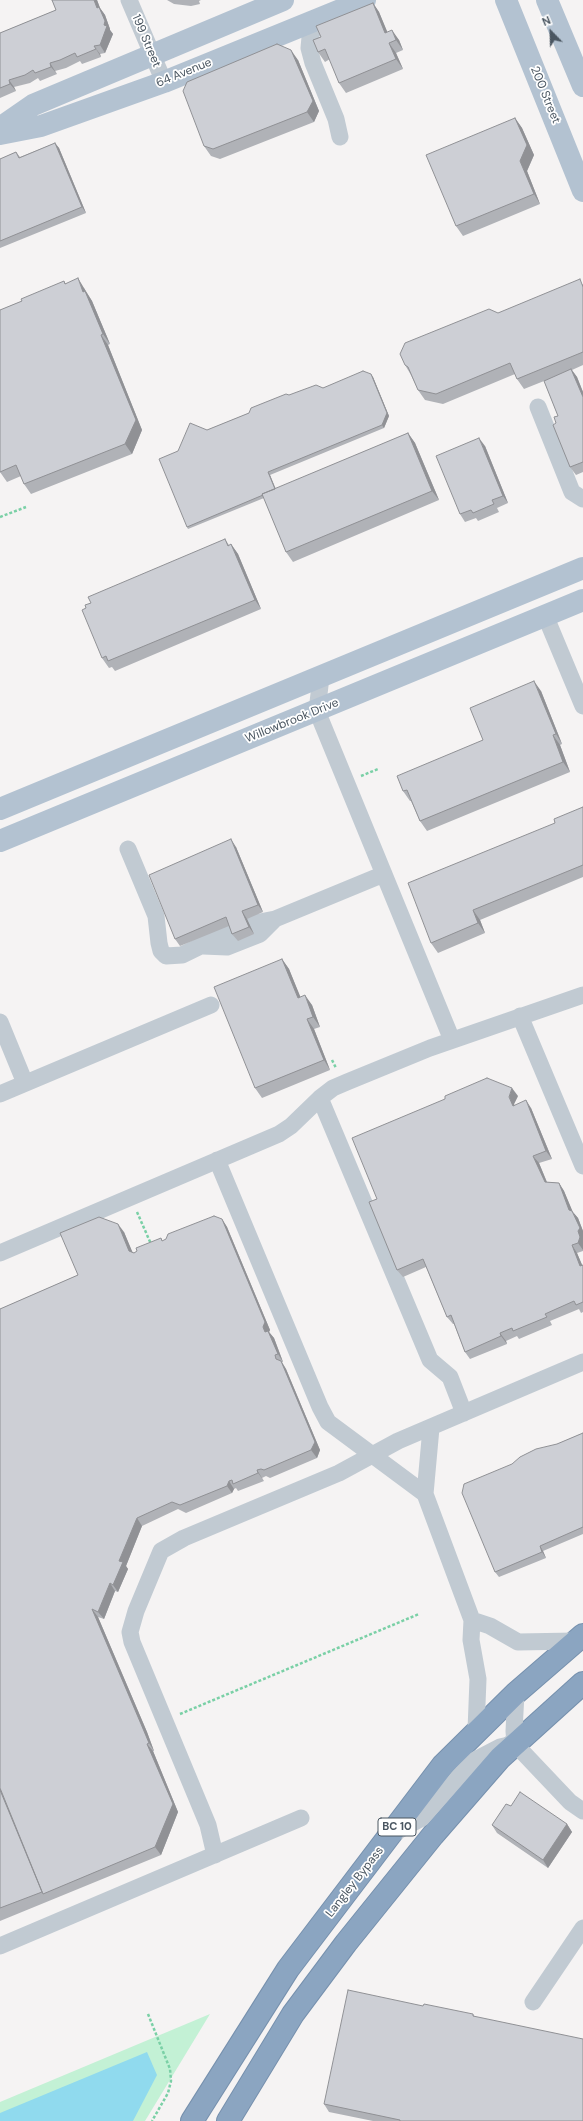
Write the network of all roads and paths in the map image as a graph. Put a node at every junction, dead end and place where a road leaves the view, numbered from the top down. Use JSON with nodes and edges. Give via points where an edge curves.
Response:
{"nodes":[{"id":1,"x":129,"y":0,"type":"edge"},
{"id":2,"x":283,"y":0,"type":"edge"},
{"id":3,"x":365,"y":0,"type":"edge"},
{"id":4,"x":506,"y":0,"type":"edge"},
{"id":5,"x":547,"y":0,"type":"edge"},
{"id":6,"x":318,"y":19,"type":"junction"},
{"id":7,"x":152,"y":54,"type":"junction"},
{"id":8,"x":164,"y":82,"type":"junction"},
{"id":9,"x":583,"y":86,"type":"edge"},
{"id":10,"x":0,"y":128,"type":"edge"},
{"id":11,"x":0,"y":134,"type":"edge"},
{"id":12,"x":340,"y":137,"type":"dead end"},
{"id":13,"x":583,"y":191,"type":"edge"},
{"id":14,"x":538,"y":407,"type":"dead end"},
{"id":15,"x":583,"y":499,"type":"edge"},
{"id":16,"x":26,"y":507,"type":"dead end"},
{"id":17,"x":0,"y":517,"type":"edge"},
{"id":18,"x":583,"y":568,"type":"edge"},
{"id":19,"x":583,"y":600,"type":"edge"},
{"id":20,"x":545,"y":615,"type":"junction"},
{"id":21,"x":321,"y":677,"type":"junction"},
{"id":22,"x":583,"y":706,"type":"edge"},
{"id":23,"x":317,"y":711,"type":"junction"},
{"id":24,"x":378,"y":769,"type":"dead end"},
{"id":25,"x":365,"y":774,"type":"dead end"},
{"id":26,"x":0,"y":809,"type":"edge"},
{"id":27,"x":0,"y":841,"type":"edge"},
{"id":28,"x":128,"y":849,"type":"dead end"},
{"id":29,"x":384,"y":874,"type":"junction"},
{"id":30,"x":275,"y":920,"type":"junction"},
{"id":31,"x":250,"y":924,"type":"dead end"},
{"id":32,"x":234,"y":930,"type":"edge"},
{"id":33,"x":203,"y":946,"type":"junction"},
{"id":34,"x":583,"y":995,"type":"edge"},
{"id":35,"x":211,"y":1006,"type":"dead end"},
{"id":36,"x":520,"y":1016,"type":"junction"},
{"id":37,"x":0,"y":1022,"type":"edge"},
{"id":38,"x":452,"y":1040,"type":"junction"},
{"id":39,"x":332,"y":1060,"type":"dead end"},
{"id":40,"x":337,"y":1072,"type":"dead end"},
{"id":41,"x":25,"y":1083,"type":"junction"},
{"id":42,"x":0,"y":1094,"type":"edge"},
{"id":43,"x":320,"y":1098,"type":"junction"},
{"id":44,"x":217,"y":1160,"type":"junction"},
{"id":45,"x":583,"y":1166,"type":"edge"},
{"id":46,"x":143,"y":1224,"type":"dead end"},
{"id":47,"x":154,"y":1251,"type":"edge"},
{"id":48,"x":0,"y":1253,"type":"edge"},
{"id":49,"x":583,"y":1362,"type":"edge"},
{"id":50,"x":464,"y":1413,"type":"junction"},
{"id":51,"x":431,"y":1428,"type":"junction"},
{"id":52,"x":372,"y":1455,"type":"junction"},
{"id":53,"x":425,"y":1494,"type":"junction"},
{"id":54,"x":419,"y":1614,"type":"dead end"},
{"id":55,"x":472,"y":1620,"type":"junction"},
{"id":56,"x":579,"y":1638,"type":"edge"},
{"id":57,"x":583,"y":1683,"type":"edge"},
{"id":58,"x":516,"y":1693,"type":"junction"},
{"id":59,"x":166,"y":1722,"type":"junction"},
{"id":60,"x":476,"y":1730,"type":"junction"},
{"id":61,"x":515,"y":1744,"type":"junction"},
{"id":62,"x":583,"y":1811,"type":"edge"},
{"id":63,"x":301,"y":1818,"type":"dead end"},
{"id":64,"x":392,"y":1834,"type":"junction"},
{"id":65,"x":214,"y":1855,"type":"junction"},
{"id":66,"x":583,"y":1928,"type":"edge"},
{"id":67,"x":0,"y":1946,"type":"edge"},
{"id":68,"x":533,"y":2002,"type":"dead end"},
{"id":69,"x":148,"y":2014,"type":"dead end"},
{"id":70,"x":232,"y":2120,"type":"edge"},
{"id":71,"x":152,"y":2121,"type":"edge"},
{"id":72,"x":192,"y":2121,"type":"edge"}],
"edges":[{"from":1,"to":7,"type":"street","name":"199 Street"},
{"from":2,"to":7,"type":"main road"},
{"from":3,"to":6,"type":"main road","name":"64 Avenue"},
{"from":4,"to":13,"type":"main road","name":"200 Street"},
{"from":5,"to":9,"type":"main road"},
{"from":6,"to":8,"type":"main road","name":"64 Avenue"},
{"from":6,"to":12,"type":"street","via":[[310,37],[309,48],[336,119]]},
{"from":7,"to":8,"type":"street","name":"199 Street"},
{"from":7,"to":10,"type":"main road","via":[[33,106]]},
{"from":8,"to":11,"type":"main road","name":"64 Avenue","via":[[41,126]]},
{"from":14,"to":15,"type":"street","via":[[572,492]]},
{"from":16,"to":17,"type":"path"},
{"from":18,"to":21,"type":"main road"},
{"from":19,"to":20,"type":"main road","name":"Willowbrook Drive"},
{"from":20,"to":22,"type":"street"},
{"from":20,"to":23,"type":"main road","name":"Willowbrook Drive"},
{"from":21,"to":23,"type":"street"},
{"from":21,"to":26,"type":"main road"},
{"from":23,"to":27,"type":"main road","name":"Willowbrook Drive"},
{"from":23,"to":29,"type":"street"},
{"from":24,"to":25,"type":"path"},
{"from":28,"to":33,"type":"street","via":[[156,916],[162,951],[166,956],[173,957]]},
{"from":29,"to":30,"type":"street"},
{"from":29,"to":38,"type":"street"},
{"from":30,"to":31,"type":"street","via":[[256,921]]},
{"from":30,"to":33,"type":"street","via":[[260,934],[227,947]]},
{"from":32,"to":33,"type":"street"},
{"from":34,"to":36,"type":"street"},
{"from":35,"to":41,"type":"street"},
{"from":36,"to":38,"type":"street"},
{"from":36,"to":45,"type":"street"},
{"from":37,"to":41,"type":"street"},
{"from":38,"to":43,"type":"street","via":[[346,1082]]},
{"from":39,"to":40,"type":"path"},
{"from":41,"to":42,"type":"street"},
{"from":43,"to":44,"type":"street","via":[[279,1134]]},
{"from":43,"to":50,"type":"street","via":[[430,1360],[450,1378]]},
{"from":44,"to":48,"type":"street"},
{"from":44,"to":52,"type":"street","via":[[320,1407],[328,1422]]},
{"from":46,"to":47,"type":"path"},
{"from":49,"to":50,"type":"street"},
{"from":50,"to":51,"type":"street"},
{"from":51,"to":52,"type":"street"},
{"from":51,"to":53,"type":"street"},
{"from":52,"to":53,"type":"street"},
{"from":52,"to":59,"type":"street","via":[[339,1474],[184,1538],[161,1551],[130,1632]]},
{"from":53,"to":55,"type":"street"},
{"from":54,"to":59,"type":"path"},
{"from":55,"to":56,"type":"street","via":[[490,1626],[518,1642]]},
{"from":55,"to":60,"type":"street","via":[[471,1640],[478,1680]]},
{"from":56,"to":58,"type":"highway","name":"Langley Bypass","number":"BC 10"},
{"from":57,"to":61,"type":"highway","number":"BC 10"},
{"from":58,"to":60,"type":"highway","name":"Langley Bypass","number":"BC 10"},
{"from":58,"to":61,"type":"street"},
{"from":59,"to":65,"type":"street","via":[[208,1825]]},
{"from":60,"to":64,"type":"highway","name":"Langley Bypass","number":"BC 10","via":[[443,1765]]},
{"from":61,"to":62,"type":"street","via":[[570,1802]]},
{"from":61,"to":64,"type":"street","via":[[500,1747],[473,1761],[422,1818]]},
{"from":61,"to":70,"type":"highway","number":"BC 10","via":[[433,1835],[346,1943],[293,2014]]},
{"from":63,"to":65,"type":"street"},
{"from":64,"to":72,"type":"highway","name":"Langley Bypass","number":"BC 10","via":[[288,1969]]},
{"from":65,"to":67,"type":"street"},
{"from":66,"to":68,"type":"street"},
{"from":69,"to":71,"type":"path","via":[[170,2069],[171,2081],[168,2093]]}]}
